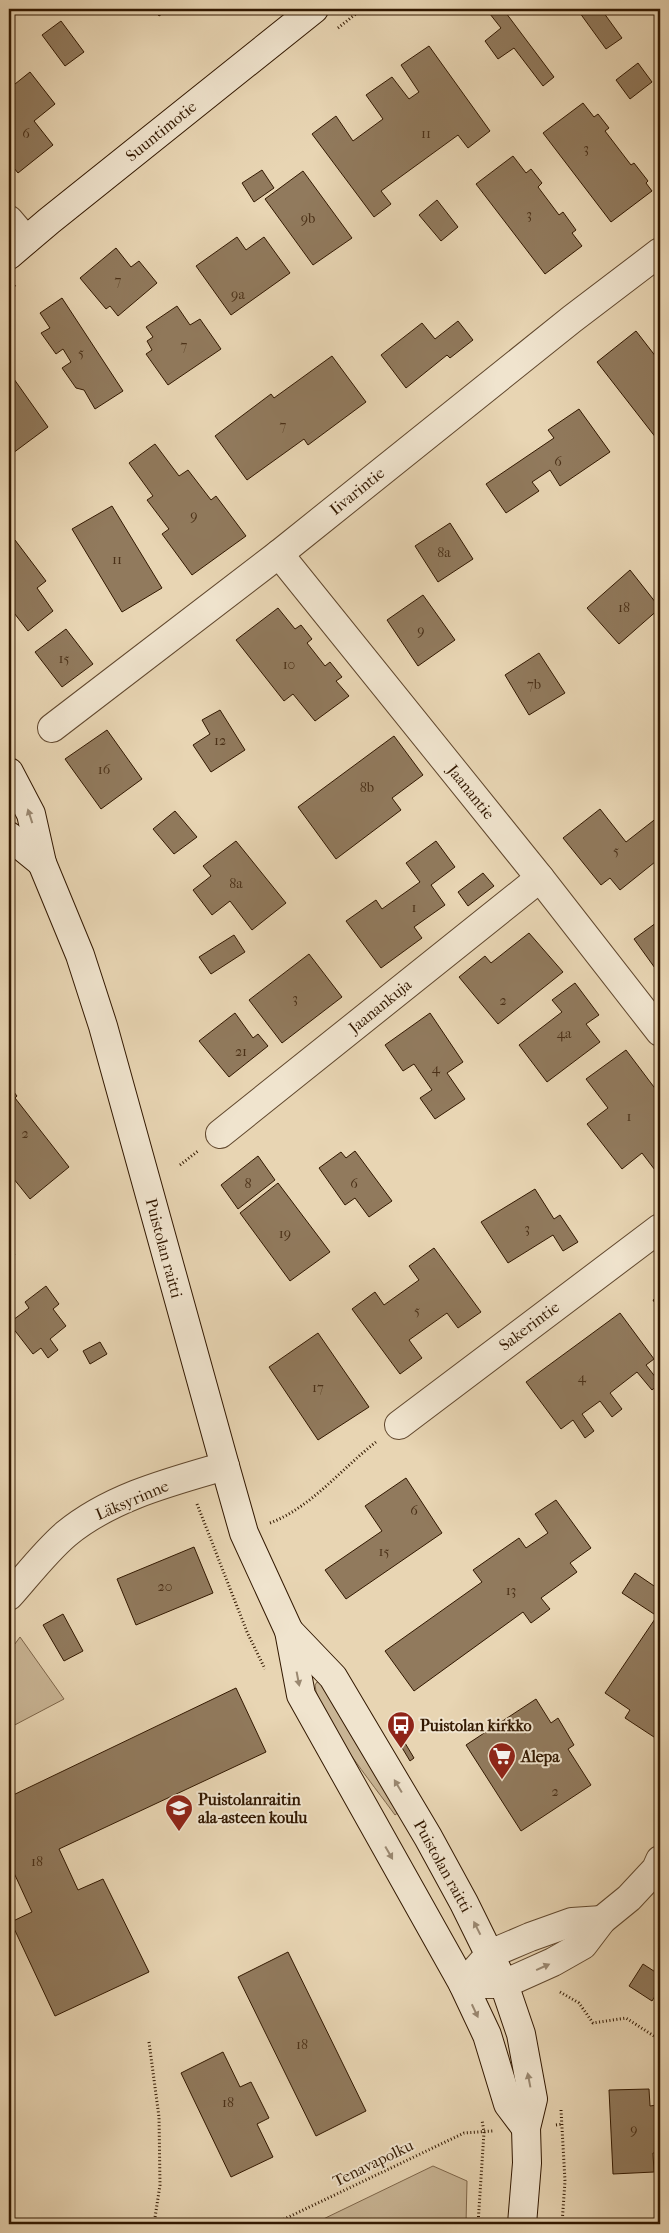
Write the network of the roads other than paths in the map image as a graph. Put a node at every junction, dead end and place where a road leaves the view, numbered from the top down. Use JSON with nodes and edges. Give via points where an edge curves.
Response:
{"nodes":[{"id":1,"x":306,"y":11,"type":"edge"},
{"id":2,"x":9,"y":220,"type":"edge"},
{"id":3,"x":17,"y":248,"type":"edge"},
{"id":4,"x":660,"y":252,"type":"edge"},
{"id":5,"x":279,"y":554,"type":"junction"},
{"id":6,"x":52,"y":728,"type":"dead end"},
{"id":7,"x":9,"y":772,"type":"edge"},
{"id":8,"x":9,"y":836,"type":"edge"},
{"id":9,"x":42,"y":864,"type":"junction"},
{"id":10,"x":540,"y":878,"type":"junction"},
{"id":11,"x":660,"y":1032,"type":"edge"},
{"id":12,"x":220,"y":1134,"type":"dead end"},
{"id":13,"x":660,"y":1228,"type":"edge"},
{"id":14,"x":398,"y":1425,"type":"road end"},
{"id":15,"x":225,"y":1466,"type":"junction"},
{"id":16,"x":9,"y":1596,"type":"edge"},
{"id":17,"x":289,"y":1631,"type":"junction"},
{"id":18,"x":660,"y":1860,"type":"edge"},
{"id":19,"x":602,"y":1920,"type":"junction"},
{"id":20,"x":490,"y":1954,"type":"junction"},
{"id":21,"x":463,"y":1984,"type":"junction"},
{"id":22,"x":504,"y":1984,"type":"junction"},
{"id":23,"x":526,"y":2128,"type":"junction"},
{"id":24,"x":522,"y":2224,"type":"edge"}],
"edges":[{"from":1,"to":3,"type":"street","name":"Suuntimotie"},
{"from":2,"to":3,"type":"street"},
{"from":4,"to":5,"type":"street","name":"Iivarintie","via":[[572,318]]},
{"from":5,"to":6,"type":"street","name":"Iivarintie"},
{"from":5,"to":10,"type":"street","name":"Jaanantie"},
{"from":9,"to":7,"type":"street","name":"Puistolan raitti","one_way":true,"via":[[31,814]]},
{"from":8,"to":9,"type":"street","name":"Puistolan raitti"},
{"from":9,"to":15,"type":"street","name":"Puistolan raitti","via":[[80,955],[103,1026]]},
{"from":10,"to":11,"type":"street","name":"Jaanantie"},
{"from":10,"to":12,"type":"street","name":"Jaanankuja"},
{"from":13,"to":14,"type":"street","name":"Sakerintie"},
{"from":15,"to":16,"type":"street","name":"Läksyrinne","via":[[132,1496],[98,1511],[66,1534]]},
{"from":15,"to":17,"type":"street","name":"Puistolan raitti","via":[[244,1533]]},
{"from":20,"to":17,"type":"street","name":"Puistolan raitti","one_way":true,"via":[[428,1837],[332,1677]]},
{"from":17,"to":21,"type":"street","name":"Puistolan raitti","one_way":true,"via":[[301,1695]]},
{"from":18,"to":19,"type":"street","via":[[630,1898]]},
{"from":19,"to":20,"type":"street","via":[[572,1922]]},
{"from":22,"to":19,"type":"street","one_way":true,"via":[[583,1946]]},
{"from":20,"to":21,"type":"street"},
{"from":20,"to":22,"type":"street","name":"Puistolan raitti"},
{"from":21,"to":22,"type":"street"},
{"from":21,"to":23,"type":"street","name":"Puistolan raitti","one_way":true,"via":[[487,2035],[508,2104]]},
{"from":23,"to":22,"type":"street","name":"Puistolan raitti","one_way":true,"via":[[533,2099],[521,2034]]},
{"from":23,"to":24,"type":"street","name":"Puistolan raitti"}]}
